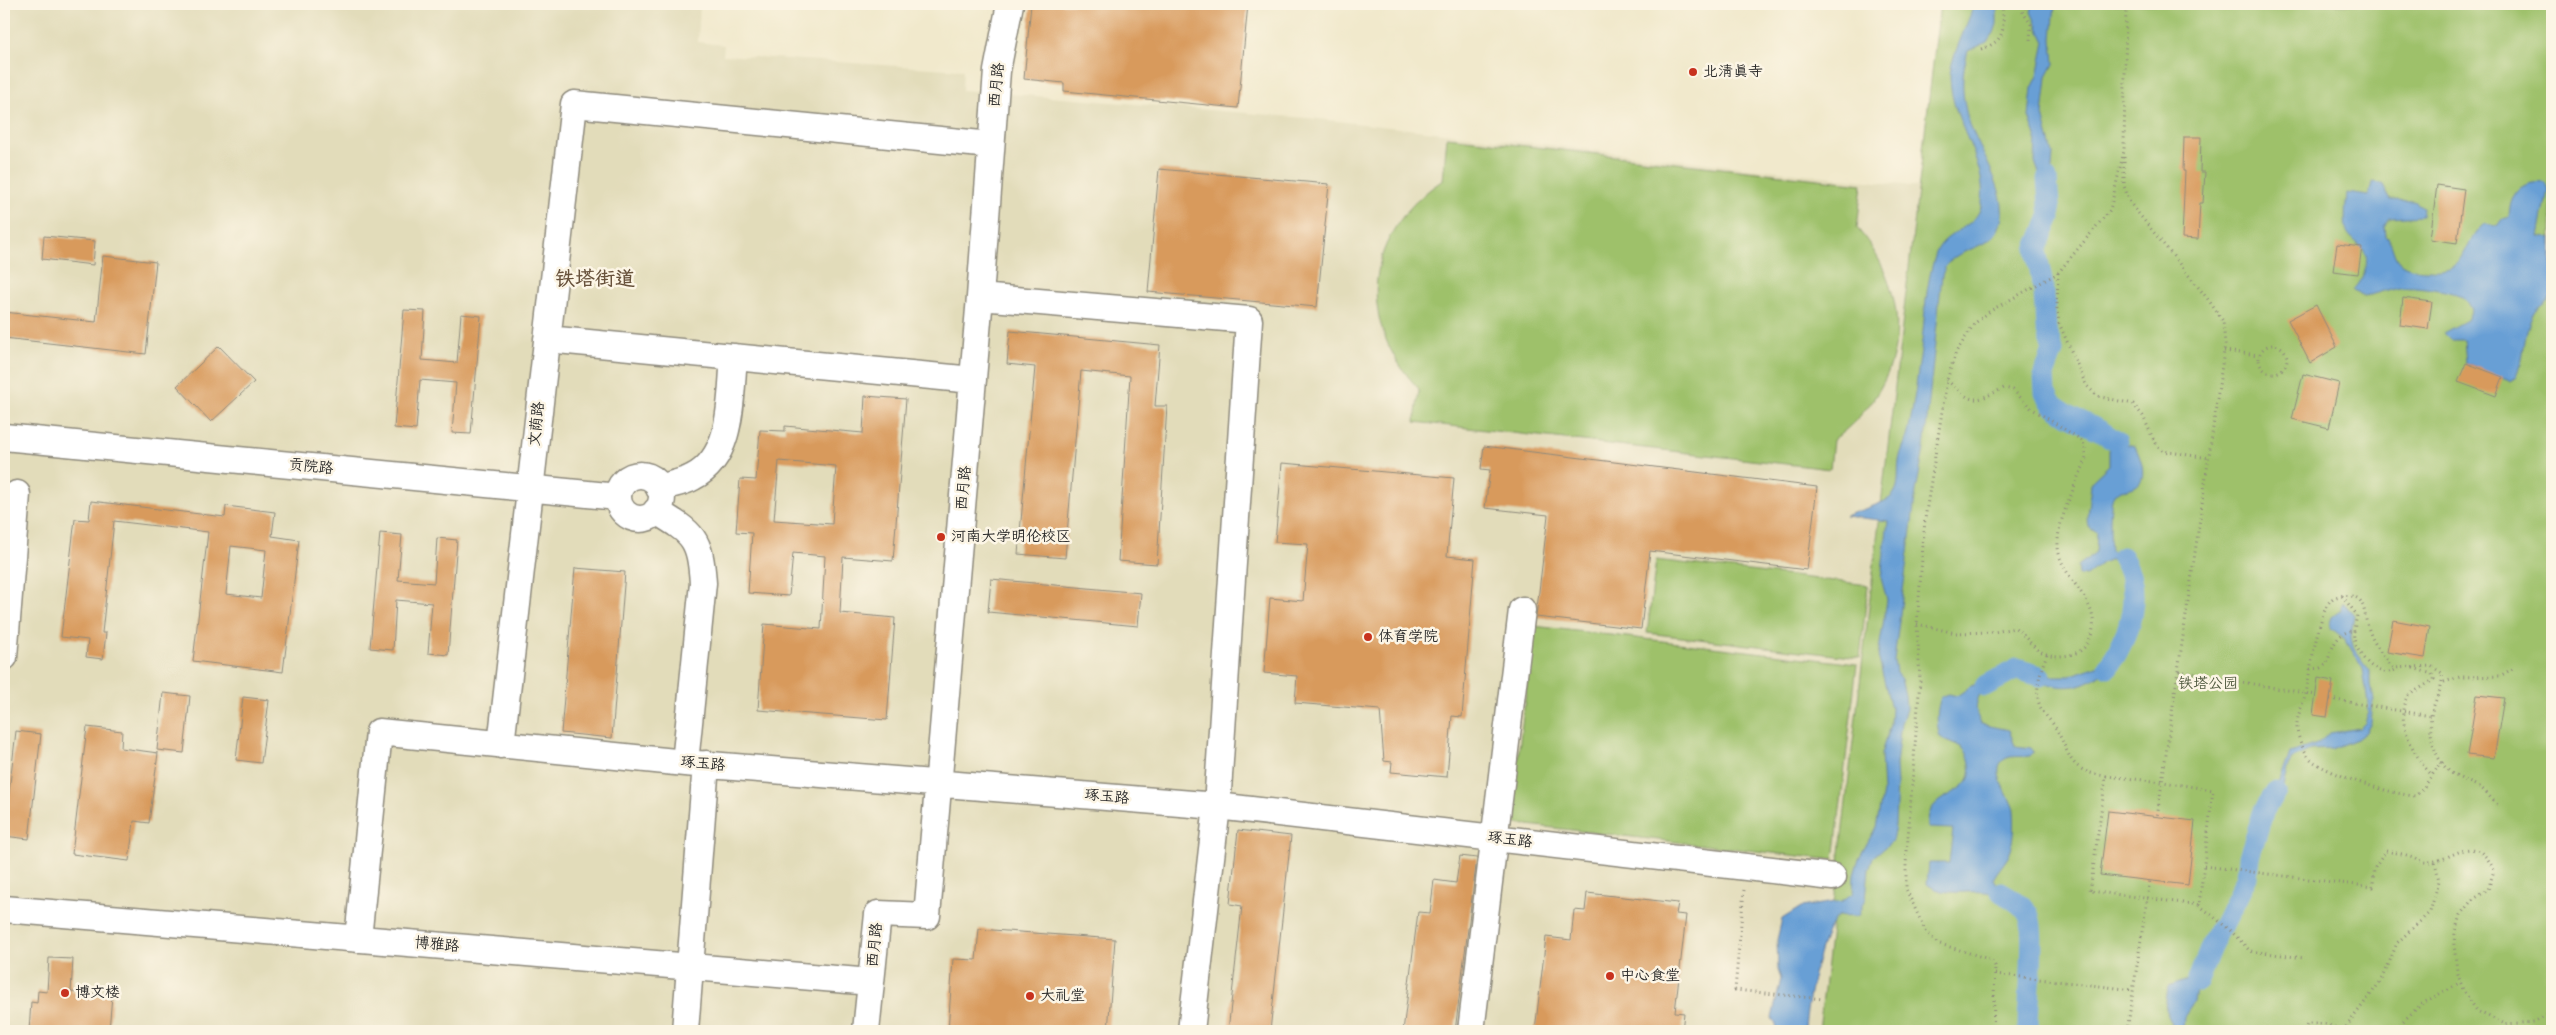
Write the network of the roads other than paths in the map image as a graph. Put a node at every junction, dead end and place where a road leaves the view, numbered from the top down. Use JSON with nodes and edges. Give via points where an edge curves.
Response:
{"nodes":[{"id":1,"x":1010,"y":4,"type":"edge"},
{"id":2,"x":991,"y":145,"type":"junction"},
{"id":3,"x":980,"y":297,"type":"junction"},
{"id":4,"x":547,"y":339,"type":"junction"},
{"id":5,"x":734,"y":357,"type":"junction"},
{"id":6,"x":974,"y":380,"type":"junction"},
{"id":7,"x":4,"y":437,"type":"edge"},
{"id":8,"x":530,"y":489,"type":"junction"},
{"id":9,"x":17,"y":494,"type":"dead end"},
{"id":10,"x":618,"y":496,"type":"junction"},
{"id":11,"x":658,"y":499,"type":"junction"},
{"id":12,"x":1522,"y":610,"type":"dead end"},
{"id":13,"x":4,"y":657,"type":"edge"},
{"id":14,"x":501,"y":744,"type":"junction"},
{"id":15,"x":695,"y":764,"type":"junction"},
{"id":16,"x":940,"y":784,"type":"junction"},
{"id":17,"x":1217,"y":806,"type":"junction"},
{"id":18,"x":1494,"y":838,"type":"junction"},
{"id":19,"x":1833,"y":877,"type":"dead end"},
{"id":20,"x":4,"y":909,"type":"edge"},
{"id":21,"x":358,"y":939,"type":"junction"},
{"id":22,"x":690,"y":967,"type":"junction"},
{"id":23,"x":871,"y":982,"type":"junction"},
{"id":24,"x":685,"y":1031,"type":"edge"},
{"id":25,"x":866,"y":1031,"type":"edge"},
{"id":26,"x":1191,"y":1031,"type":"edge"},
{"id":27,"x":1470,"y":1031,"type":"edge"}],
"edges":[{"from":1,"to":2,"type":"street","name":"西月路","via":[[997,71]]},
{"from":2,"to":3,"type":"street","name":"西月路"},
{"from":2,"to":4,"type":"street","name":"文荫路","via":[[574,104]]},
{"from":3,"to":6,"type":"street","name":"西月路"},
{"from":3,"to":17,"type":"street","via":[[1249,320]]},
{"from":4,"to":5,"type":"street"},
{"from":4,"to":8,"type":"street","name":"文荫路"},
{"from":5,"to":6,"type":"street"},
{"from":5,"to":11,"type":"street","via":[[728,417],[722,445],[712,464]]},
{"from":6,"to":16,"type":"street","name":"西月路"},
{"from":7,"to":8,"type":"street","name":"贡院路"},
{"from":8,"to":10,"type":"street","name":"贡院路"},
{"from":8,"to":14,"type":"street","name":"文荫路"},
{"from":9,"to":13,"type":"street"},
{"from":10,"to":11,"type":"street","via":[[621,508],[630,517],[644,519]]},
{"from":10,"to":11,"type":"street","via":[[621,486],[632,476],[648,477]]},
{"from":11,"to":15,"type":"street","via":[[695,540],[701,556],[703,583]]},
{"from":12,"to":18,"type":"street"},
{"from":14,"to":15,"type":"street","name":"琢玉路"},
{"from":14,"to":21,"type":"street","name":"琢玉路","via":[[379,732]]},
{"from":15,"to":16,"type":"street","name":"琢玉路"},
{"from":15,"to":22,"type":"street"},
{"from":16,"to":17,"type":"street","name":"琢玉路"},
{"from":16,"to":23,"type":"street","name":"西月路","via":[[927,916],[878,914]]},
{"from":17,"to":18,"type":"street","name":"琢玉路"},
{"from":17,"to":26,"type":"street"},
{"from":18,"to":19,"type":"street","name":"琢玉路"},
{"from":18,"to":27,"type":"street"},
{"from":20,"to":21,"type":"street","name":"博雅路"},
{"from":21,"to":22,"type":"street","name":"博雅路"},
{"from":22,"to":23,"type":"street","name":"博雅路"},
{"from":22,"to":24,"type":"street"},
{"from":23,"to":25,"type":"street"}]}
